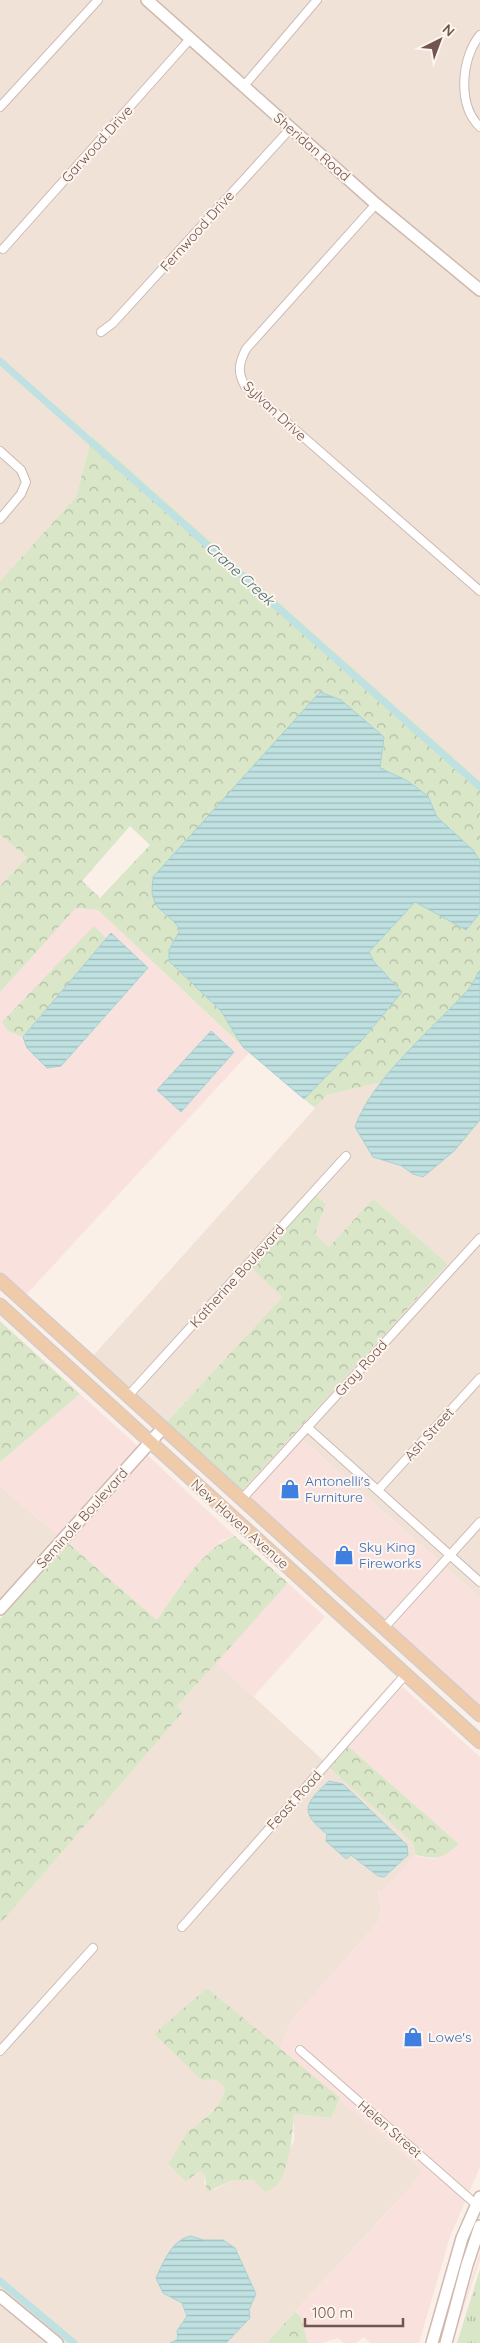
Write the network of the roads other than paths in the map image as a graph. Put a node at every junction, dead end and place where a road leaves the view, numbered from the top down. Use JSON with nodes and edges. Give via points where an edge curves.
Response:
{"nodes":[{"id":1,"x":98,"y":0,"type":"edge"},
{"id":2,"x":146,"y":0,"type":"edge"},
{"id":3,"x":317,"y":0,"type":"edge"},
{"id":4,"x":480,"y":35,"type":"edge"},
{"id":5,"x":190,"y":39,"type":"junction"},
{"id":6,"x":243,"y":86,"type":"junction"},
{"id":7,"x":0,"y":108,"type":"edge"},
{"id":8,"x":480,"y":126,"type":"edge"},
{"id":9,"x":291,"y":128,"type":"junction"},
{"id":10,"x":376,"y":204,"type":"junction"},
{"id":11,"x":3,"y":249,"type":"dead end"},
{"id":12,"x":480,"y":290,"type":"edge"},
{"id":13,"x":101,"y":332,"type":"dead end"},
{"id":14,"x":0,"y":451,"type":"edge"},
{"id":15,"x":0,"y":519,"type":"edge"},
{"id":16,"x":480,"y":591,"type":"edge"},
{"id":17,"x":346,"y":1156,"type":"dead end"},
{"id":18,"x":480,"y":1238,"type":"edge"},
{"id":19,"x":0,"y":1280,"type":"edge"},
{"id":20,"x":0,"y":1297,"type":"edge"},
{"id":21,"x":22,"y":1300,"type":"junction"},
{"id":22,"x":0,"y":1306,"type":"edge"},
{"id":23,"x":480,"y":1378,"type":"edge"},
{"id":24,"x":128,"y":1396,"type":"junction"},
{"id":25,"x":307,"y":1427,"type":"junction"},
{"id":26,"x":163,"y":1428,"type":"junction"},
{"id":27,"x":150,"y":1442,"type":"junction"},
{"id":28,"x":379,"y":1490,"type":"junction"},
{"id":29,"x":210,"y":1496,"type":"junction"},
{"id":30,"x":242,"y":1499,"type":"junction"},
{"id":31,"x":480,"y":1522,"type":"edge"},
{"id":32,"x":450,"y":1555,"type":"junction"},
{"id":33,"x":480,"y":1582,"type":"edge"},
{"id":34,"x":0,"y":1609,"type":"edge"},
{"id":35,"x":348,"y":1622,"type":"junction"},
{"id":36,"x":384,"y":1628,"type":"junction"},
{"id":37,"x":373,"y":1644,"type":"junction"},
{"id":38,"x":404,"y":1647,"type":"junction"},
{"id":39,"x":406,"y":1674,"type":"junction"},
{"id":40,"x":480,"y":1716,"type":"edge"},
{"id":41,"x":459,"y":1723,"type":"junction"},
{"id":42,"x":480,"y":1727,"type":"edge"},
{"id":43,"x":480,"y":1742,"type":"edge"},
{"id":44,"x":182,"y":1927,"type":"dead end"},
{"id":45,"x":93,"y":1948,"type":"dead end"},
{"id":46,"x":300,"y":2050,"type":"dead end"},
{"id":47,"x":0,"y":2051,"type":"edge"},
{"id":48,"x":479,"y":2204,"type":"edge"},
{"id":49,"x":480,"y":2226,"type":"edge"},
{"id":50,"x":0,"y":2296,"type":"edge"},
{"id":51,"x":57,"y":2343,"type":"edge"},
{"id":52,"x":432,"y":2343,"type":"edge"},
{"id":53,"x":446,"y":2343,"type":"edge"}],
"edges":[{"from":1,"to":7,"type":"street"},
{"from":2,"to":5,"type":"street","name":"Sheridan Road"},
{"from":3,"to":6,"type":"street"},
{"from":4,"to":8,"type":"street","via":[[472,44],[463,92],[469,112]]},
{"from":5,"to":6,"type":"street","name":"Sheridan Road"},
{"from":5,"to":11,"type":"street","name":"Garwood Drive"},
{"from":6,"to":9,"type":"street","name":"Sheridan Road"},
{"from":9,"to":10,"type":"street","name":"Sheridan Road"},
{"from":9,"to":13,"type":"street","name":"Fernwood Drive","via":[[113,323]]},
{"from":10,"to":12,"type":"street","name":"Sheridan Road"},
{"from":10,"to":16,"type":"street","name":"Sylvan Drive","via":[[246,349],[239,363],[239,376],[245,386]]},
{"from":14,"to":15,"type":"street","via":[[21,470],[26,482],[21,494]]},
{"from":17,"to":24,"type":"street","name":"Katherine Boulevard"},
{"from":18,"to":25,"type":"street","name":"Gray Road"},
{"from":19,"to":21,"type":"main road","name":"New Haven Avenue"},
{"from":20,"to":21,"type":"main road","via":[[14,1303]]},
{"from":21,"to":24,"type":"main road","name":"New Haven Avenue"},
{"from":22,"to":27,"type":"main road","name":"New Haven Avenue"},
{"from":23,"to":28,"type":"street","name":"Ash Street"},
{"from":24,"to":26,"type":"main road","name":"New Haven Avenue"},
{"from":25,"to":28,"type":"street"},
{"from":25,"to":30,"type":"street","name":"Gray Road"},
{"from":26,"to":27,"type":"street","name":"Seminole Boulevard"},
{"from":26,"to":30,"type":"main road","name":"New Haven Avenue"},
{"from":27,"to":29,"type":"main road","name":"New Haven Avenue"},
{"from":27,"to":34,"type":"street","name":"Seminole Boulevard"},
{"from":28,"to":32,"type":"street"},
{"from":29,"to":30,"type":"main road","via":[[228,1501]]},
{"from":29,"to":35,"type":"main road","name":"New Haven Avenue"},
{"from":30,"to":36,"type":"main road","name":"New Haven Avenue"},
{"from":31,"to":32,"type":"street"},
{"from":32,"to":33,"type":"street"},
{"from":32,"to":36,"type":"street"},
{"from":35,"to":36,"type":"main road","via":[[370,1631]]},
{"from":35,"to":37,"type":"main road","name":"New Haven Avenue"},
{"from":36,"to":38,"type":"main road","name":"New Haven Avenue"},
{"from":37,"to":38,"type":"main road","via":[[379,1640]]},
{"from":37,"to":39,"type":"main road","name":"New Haven Avenue"},
{"from":38,"to":40,"type":"main road","name":"New Haven Avenue"},
{"from":39,"to":41,"type":"main road","name":"New Haven Avenue"},
{"from":39,"to":44,"type":"street","name":"Feast Road"},
{"from":41,"to":42,"type":"main road"},
{"from":41,"to":43,"type":"main road","name":"New Haven Avenue"},
{"from":45,"to":47,"type":"street"},
{"from":46,"to":48,"type":"street","name":"Helen Street"},
{"from":48,"to":52,"type":"street","via":[[462,2238]]},
{"from":49,"to":53,"type":"street"},
{"from":50,"to":51,"type":"street"}]}
